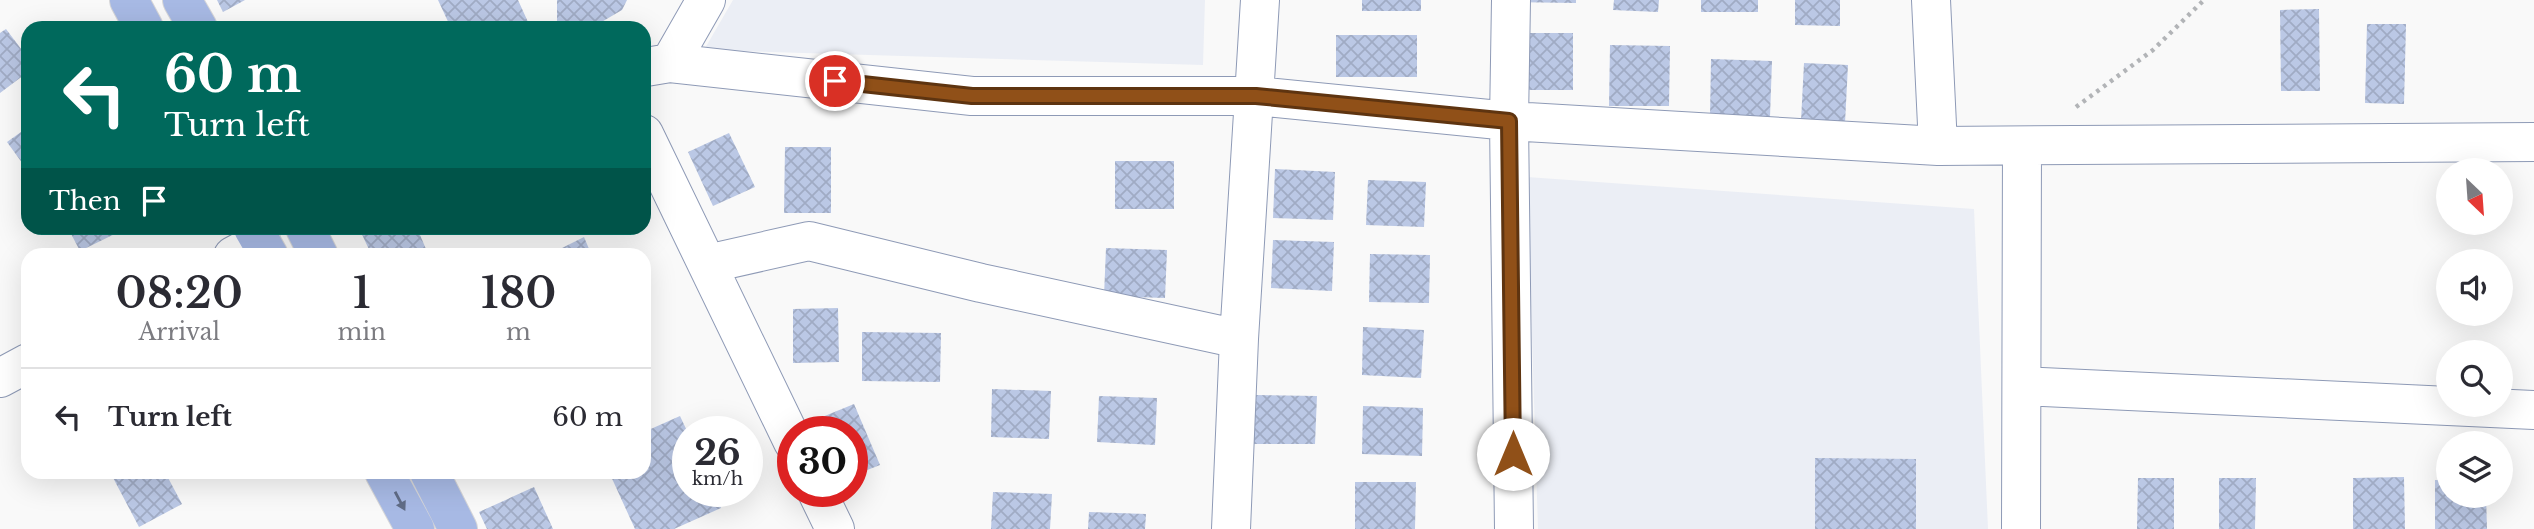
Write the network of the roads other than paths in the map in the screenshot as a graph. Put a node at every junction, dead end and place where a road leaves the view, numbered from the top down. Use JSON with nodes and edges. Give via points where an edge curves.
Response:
{"nodes":[{"id":1,"x":129,"y":0,"type":"edge"},
{"id":2,"x":182,"y":0,"type":"edge"},
{"id":3,"x":706,"y":0,"type":"edge"},
{"id":4,"x":1260,"y":0,"type":"edge"},
{"id":5,"x":1511,"y":0,"type":"edge"},
{"id":6,"x":1931,"y":0,"type":"edge"},
{"id":7,"x":140,"y":21,"type":"edge"},
{"id":8,"x":194,"y":21,"type":"edge"},
{"id":9,"x":657,"y":65,"type":"edge"},
{"id":10,"x":1256,"y":96,"type":"junction"},
{"id":11,"x":1509,"y":121,"type":"junction"},
{"id":12,"x":2534,"y":142,"type":"edge"},
{"id":13,"x":1938,"y":146,"type":"junction"},
{"id":14,"x":2022,"y":146,"type":"junction"},
{"id":15,"x":651,"y":148,"type":"edge"},
{"id":16,"x":707,"y":264,"type":"junction"},
{"id":17,"x":1239,"y":339,"type":"junction"},
{"id":18,"x":21,"y":366,"type":"edge"},
{"id":19,"x":0,"y":377,"type":"edge"},
{"id":20,"x":2022,"y":386,"type":"junction"},
{"id":21,"x":2534,"y":410,"type":"edge"},
{"id":22,"x":780,"y":416,"type":"edge"},
{"id":23,"x":388,"y":479,"type":"edge"},
{"id":24,"x":433,"y":479,"type":"edge"},
{"id":25,"x":824,"y":507,"type":"edge"},
{"id":26,"x":415,"y":529,"type":"edge"},
{"id":27,"x":458,"y":529,"type":"edge"},
{"id":28,"x":835,"y":529,"type":"edge"},
{"id":29,"x":1231,"y":529,"type":"edge"},
{"id":30,"x":1514,"y":529,"type":"edge"},
{"id":31,"x":2021,"y":529,"type":"edge"}],
"edges":[{"from":1,"to":7,"type":"main road"},
{"from":2,"to":8,"type":"main road"},
{"from":3,"to":9,"type":"street"},
{"from":4,"to":10,"type":"street"},
{"from":5,"to":11,"type":"street"},
{"from":6,"to":13,"type":"street"},
{"from":9,"to":10,"type":"street","via":[[972,96]]},
{"from":10,"to":11,"type":"street"},
{"from":10,"to":17,"type":"street"},
{"from":11,"to":13,"type":"street"},
{"from":11,"to":30,"type":"street"},
{"from":12,"to":14,"type":"street"},
{"from":13,"to":14,"type":"street"},
{"from":14,"to":20,"type":"street"},
{"from":15,"to":16,"type":"street"},
{"from":16,"to":17,"type":"street","via":[[809,241]]},
{"from":16,"to":22,"type":"street"},
{"from":17,"to":29,"type":"street"},
{"from":18,"to":19,"type":"street"},
{"from":20,"to":21,"type":"street"},
{"from":20,"to":31,"type":"street"},
{"from":23,"to":26,"type":"main road","one_way":true},
{"from":24,"to":27,"type":"main road"},
{"from":25,"to":28,"type":"street"}]}
